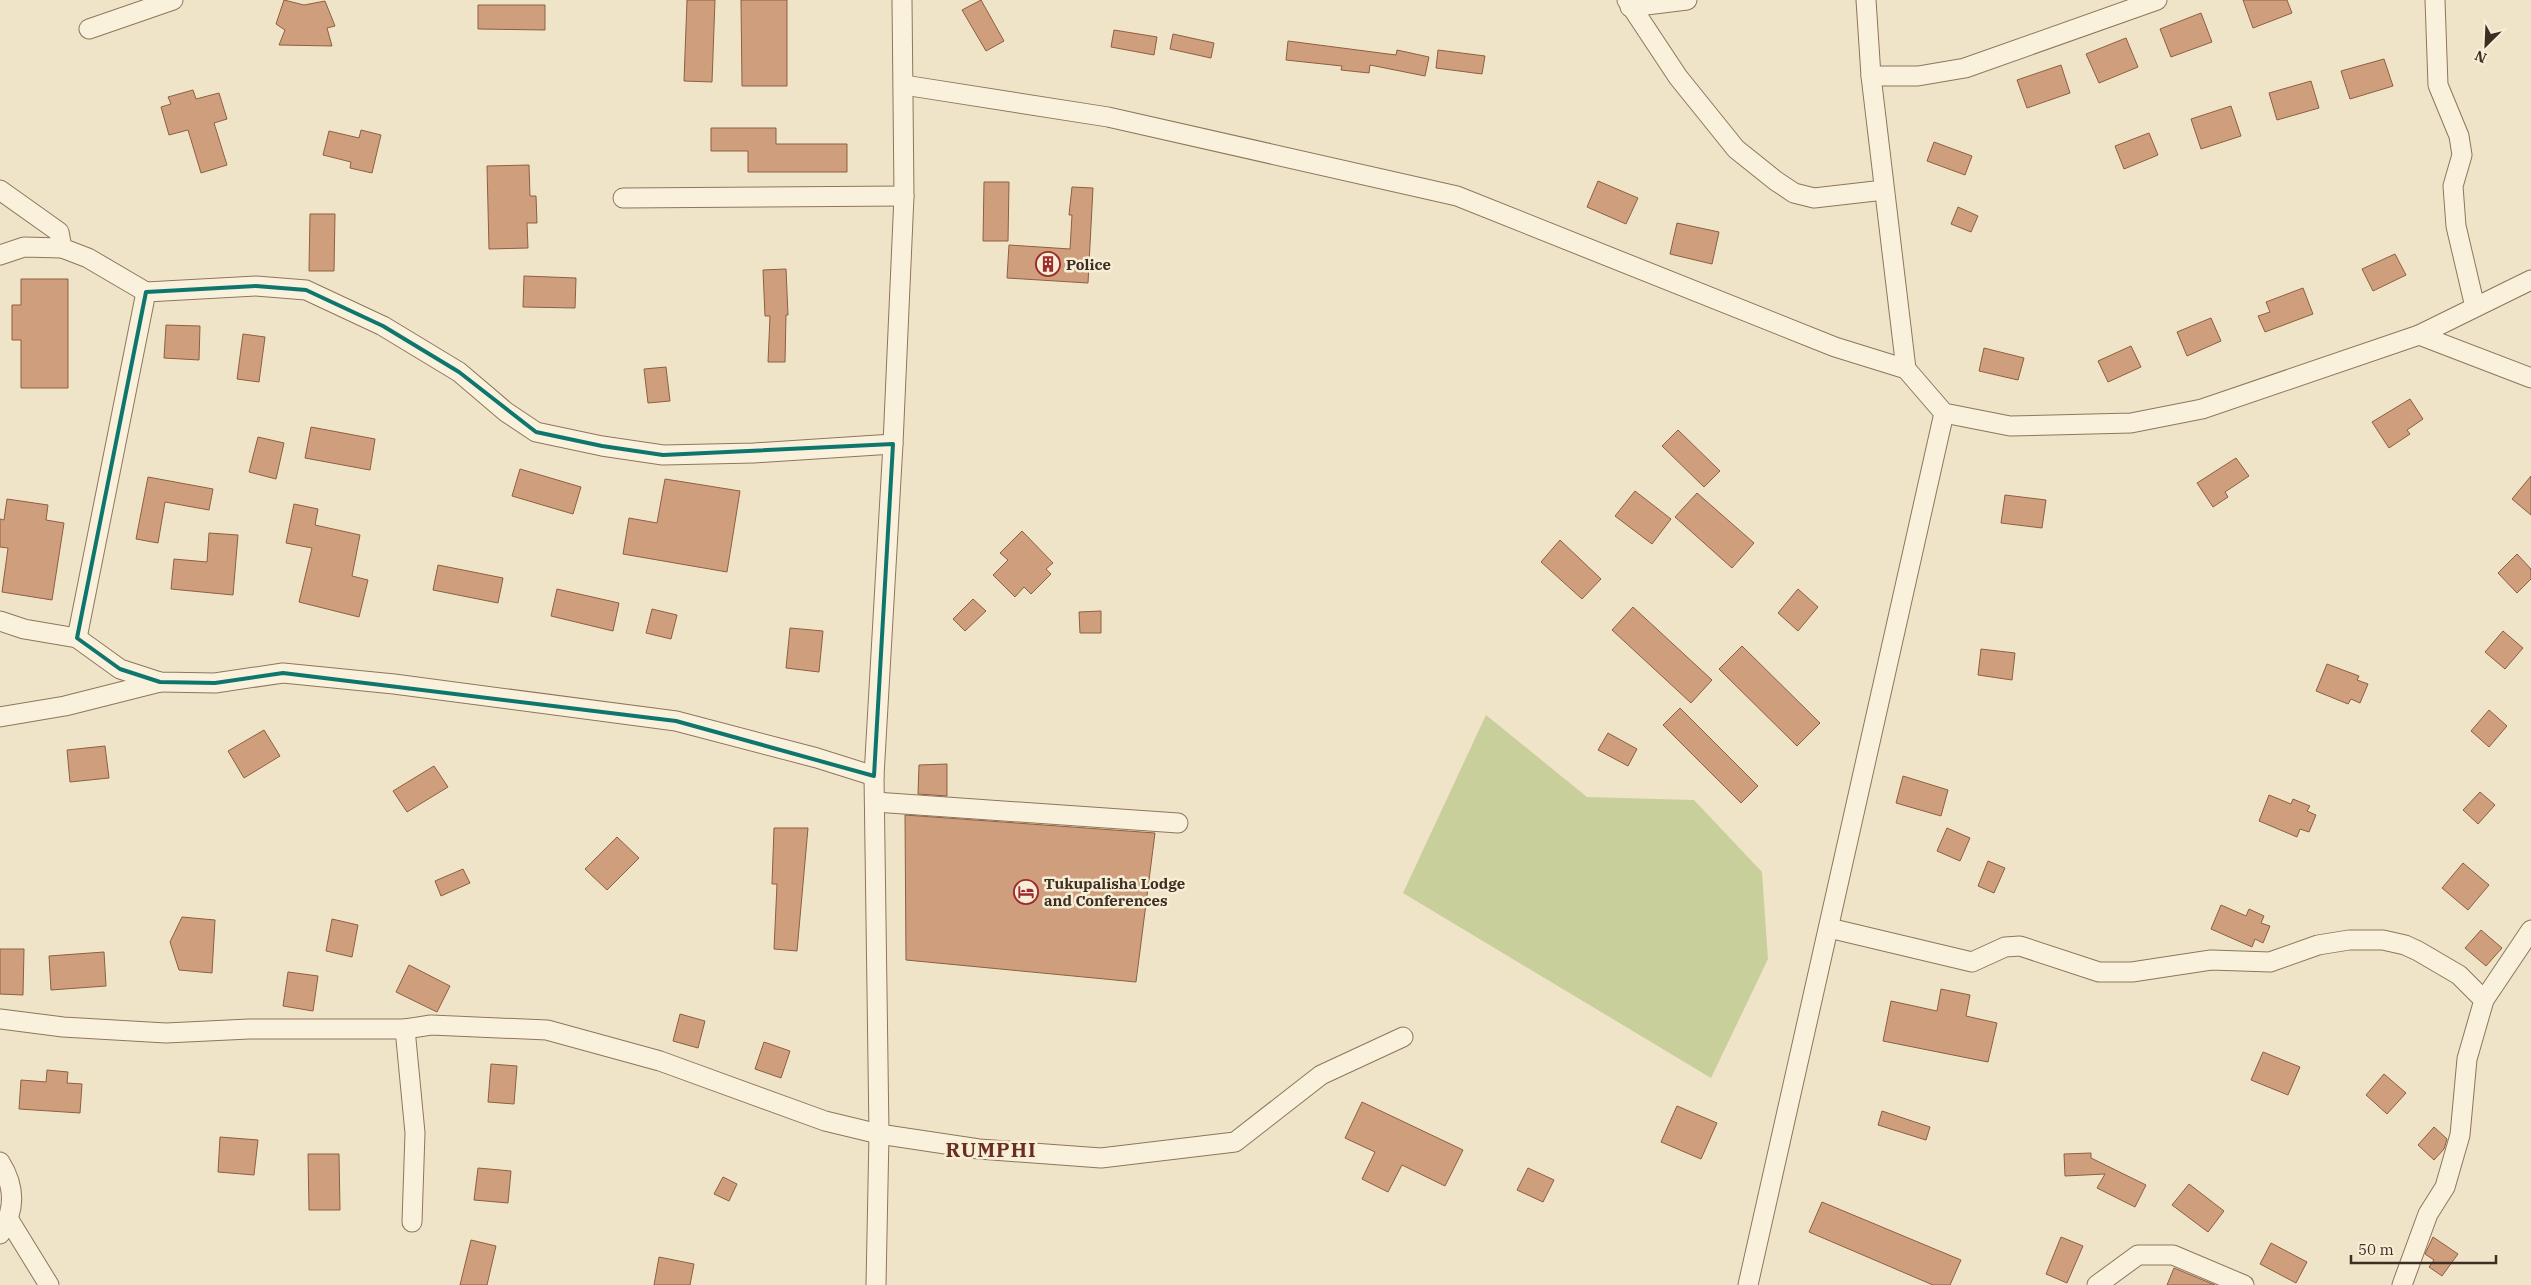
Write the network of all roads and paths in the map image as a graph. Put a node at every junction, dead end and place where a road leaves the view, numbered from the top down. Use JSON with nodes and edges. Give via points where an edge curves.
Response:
{"nodes":[{"id":1,"x":172,"y":0,"type":"edge"},
{"id":2,"x":902,"y":0,"type":"edge"},
{"id":3,"x":1687,"y":0,"type":"edge"},
{"id":4,"x":1866,"y":0,"type":"edge"},
{"id":5,"x":2157,"y":0,"type":"edge"},
{"id":6,"x":2435,"y":0,"type":"edge"},
{"id":7,"x":1628,"y":4,"type":"edge"},
{"id":8,"x":89,"y":28,"type":"dead end"},
{"id":9,"x":1870,"y":76,"type":"junction"},
{"id":10,"x":904,"y":85,"type":"junction"},
{"id":11,"x":0,"y":190,"type":"edge"},
{"id":12,"x":1884,"y":190,"type":"junction"},
{"id":13,"x":904,"y":196,"type":"junction"},
{"id":14,"x":623,"y":198,"type":"dead end"},
{"id":15,"x":62,"y":248,"type":"junction"},
{"id":16,"x":0,"y":255,"type":"edge"},
{"id":17,"x":2531,"y":280,"type":"edge"},
{"id":18,"x":146,"y":292,"type":"junction"},
{"id":19,"x":2476,"y":307,"type":"junction"},
{"id":20,"x":2419,"y":335,"type":"junction"},
{"id":21,"x":1906,"y":369,"type":"junction"},
{"id":22,"x":2531,"y":378,"type":"edge"},
{"id":23,"x":1944,"y":413,"type":"junction"},
{"id":24,"x":894,"y":444,"type":"junction"},
{"id":25,"x":0,"y":621,"type":"edge"},
{"id":26,"x":77,"y":638,"type":"junction"},
{"id":27,"x":160,"y":682,"type":"junction"},
{"id":28,"x":0,"y":717,"type":"edge"},
{"id":29,"x":874,"y":776,"type":"junction"},
{"id":30,"x":874,"y":802,"type":"junction"},
{"id":31,"x":1178,"y":823,"type":"dead end"},
{"id":32,"x":1829,"y":928,"type":"junction"},
{"id":33,"x":2531,"y":930,"type":"edge"},
{"id":34,"x":2484,"y":1000,"type":"junction"},
{"id":35,"x":0,"y":1019,"type":"edge"},
{"id":36,"x":405,"y":1029,"type":"junction"},
{"id":37,"x":1403,"y":1037,"type":"dead end"},
{"id":38,"x":878,"y":1134,"type":"junction"},
{"id":39,"x":0,"y":1162,"type":"edge"},
{"id":40,"x":412,"y":1222,"type":"dead end"},
{"id":41,"x":4,"y":1227,"type":"edge"},
{"id":42,"x":49,"y":1285,"type":"edge"},
{"id":43,"x":876,"y":1285,"type":"edge"},
{"id":44,"x":1748,"y":1285,"type":"edge"},
{"id":45,"x":2097,"y":1285,"type":"edge"},
{"id":46,"x":2244,"y":1285,"type":"edge"},
{"id":47,"x":2402,"y":1285,"type":"edge"}],
"edges":[{"from":1,"to":8,"type":"street"},
{"from":2,"to":10,"type":"street"},
{"from":3,"to":7,"type":"street"},
{"from":4,"to":9,"type":"street"},
{"from":5,"to":9,"type":"street","via":[[1965,68],[1918,76]]},
{"from":6,"to":19,"type":"street","via":[[2438,85],[2459,136],[2462,155],[2453,186],[2456,226]]},
{"from":7,"to":12,"type":"street","via":[[1678,77],[1736,149],[1782,185],[1794,193],[1814,198]]},
{"from":9,"to":12,"type":"street"},
{"from":10,"to":13,"type":"street"},
{"from":10,"to":21,"type":"street","via":[[1108,117],[1457,196],[1836,347]]},
{"from":11,"to":15,"type":"street","via":[[60,232]]},
{"from":12,"to":21,"type":"street"},
{"from":13,"to":14,"type":"street"},
{"from":13,"to":24,"type":"street"},
{"from":15,"to":16,"type":"street","via":[[24,247]]},
{"from":15,"to":18,"type":"street","via":[[88,258]]},
{"from":17,"to":19,"type":"street"},
{"from":18,"to":24,"type":"street","via":[[256,286],[306,290],[383,326],[451,367],[536,432],[602,446],[662,454],[754,453]]},
{"from":18,"to":26,"type":"street"},
{"from":19,"to":20,"type":"street"},
{"from":20,"to":22,"type":"street"},
{"from":20,"to":23,"type":"street","via":[[2202,409],[2131,423],[2010,426]]},
{"from":21,"to":23,"type":"street"},
{"from":23,"to":32,"type":"street"},
{"from":24,"to":29,"type":"street"},
{"from":25,"to":26,"type":"street","via":[[24,629]]},
{"from":26,"to":27,"type":"street","via":[[120,669]]},
{"from":27,"to":28,"type":"street","via":[[65,706]]},
{"from":27,"to":29,"type":"street","via":[[215,683],[283,673],[394,684],[676,721]]},
{"from":29,"to":30,"type":"street"},
{"from":30,"to":31,"type":"street"},
{"from":30,"to":38,"type":"street"},
{"from":32,"to":34,"type":"street","via":[[1972,962],[2005,947],[2020,946],[2099,972],[2132,972],[2211,960],[2270,962],[2318,945],[2349,940],[2383,940],[2411,948],[2451,970]]},
{"from":32,"to":44,"type":"street"},
{"from":33,"to":34,"type":"street"},
{"from":34,"to":47,"type":"street","via":[[2467,1059],[2460,1135],[2450,1170],[2445,1187],[2428,1214]]},
{"from":35,"to":36,"type":"street","via":[[63,1028],[166,1033],[249,1029]]},
{"from":36,"to":38,"type":"street","via":[[431,1025],[548,1030],[660,1061],[825,1121]]},
{"from":36,"to":40,"type":"street","via":[[415,1133]]},
{"from":37,"to":38,"type":"street","via":[[1320,1075],[1235,1142],[1101,1158],[978,1149]]},
{"from":38,"to":43,"type":"street"},
{"from":39,"to":41,"type":"street","via":[[13,1195]]},
{"from":41,"to":42,"type":"street"},
{"from":45,"to":46,"type":"street","via":[[2138,1255],[2173,1256]]}]}
